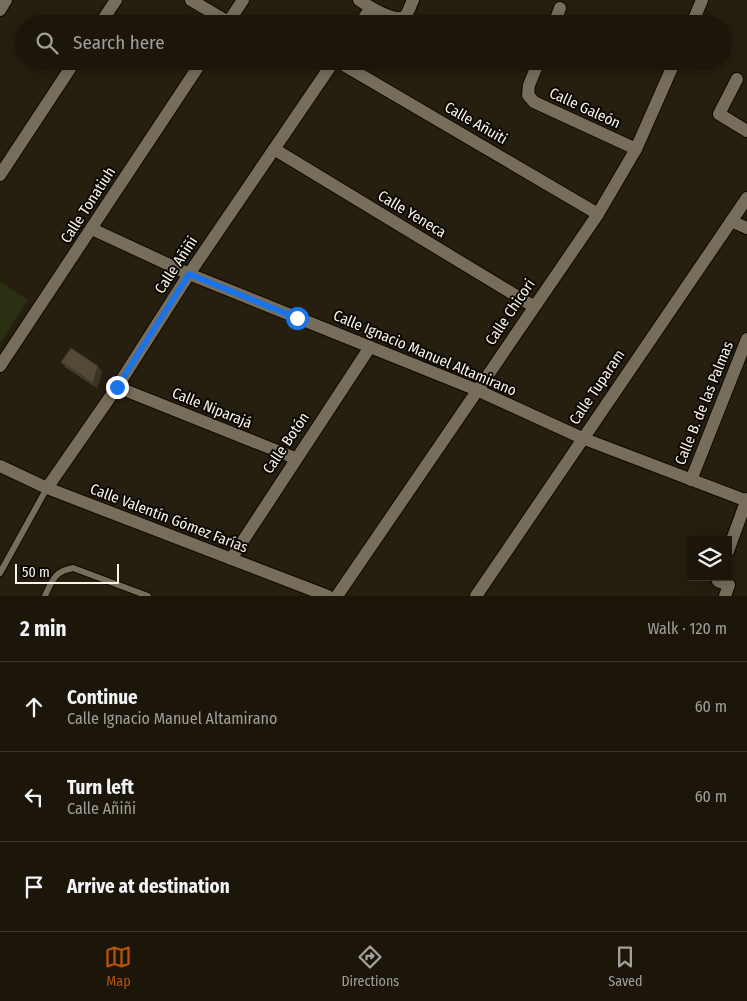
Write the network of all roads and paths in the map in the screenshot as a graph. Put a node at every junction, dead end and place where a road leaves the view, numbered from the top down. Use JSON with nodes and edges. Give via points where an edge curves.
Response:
{"nodes":[{"id":1,"x":6,"y":0,"type":"edge"},
{"id":2,"x":116,"y":0,"type":"edge"},
{"id":3,"x":191,"y":0,"type":"edge"},
{"id":4,"x":243,"y":0,"type":"edge"},
{"id":5,"x":359,"y":0,"type":"edge"},
{"id":6,"x":413,"y":0,"type":"edge"},
{"id":7,"x":702,"y":0,"type":"edge"},
{"id":8,"x":371,"y":8,"type":"junction"},
{"id":9,"x":560,"y":8,"type":"dead end"},
{"id":10,"x":0,"y":10,"type":"edge"},
{"id":11,"x":106,"y":15,"type":"edge"},
{"id":12,"x":214,"y":15,"type":"edge"},
{"id":13,"x":233,"y":15,"type":"edge"},
{"id":14,"x":366,"y":15,"type":"edge"},
{"id":15,"x":386,"y":15,"type":"edge"},
{"id":16,"x":406,"y":15,"type":"edge"},
{"id":17,"x":557,"y":15,"type":"edge"},
{"id":18,"x":696,"y":15,"type":"edge"},
{"id":19,"x":69,"y":70,"type":"edge"},
{"id":20,"x":196,"y":70,"type":"edge"},
{"id":21,"x":330,"y":70,"type":"edge"},
{"id":22,"x":351,"y":70,"type":"edge"},
{"id":23,"x":535,"y":70,"type":"edge"},
{"id":24,"x":671,"y":70,"type":"edge"},
{"id":25,"x":737,"y":79,"type":"dead end"},
{"id":26,"x":747,"y":131,"type":"edge"},
{"id":27,"x":274,"y":149,"type":"junction"},
{"id":28,"x":636,"y":149,"type":"junction"},
{"id":29,"x":0,"y":175,"type":"edge"},
{"id":30,"x":747,"y":198,"type":"edge"},
{"id":31,"x":598,"y":214,"type":"junction"},
{"id":32,"x":731,"y":221,"type":"junction"},
{"id":33,"x":747,"y":228,"type":"edge"},
{"id":34,"x":92,"y":229,"type":"junction"},
{"id":35,"x":189,"y":274,"type":"junction"},
{"id":36,"x":533,"y":306,"type":"junction"},
{"id":37,"x":747,"y":339,"type":"edge"},
{"id":38,"x":370,"y":347,"type":"junction"},
{"id":39,"x":0,"y":366,"type":"edge"},
{"id":40,"x":117,"y":387,"type":"junction"},
{"id":41,"x":477,"y":390,"type":"junction"},
{"id":42,"x":582,"y":438,"type":"junction"},
{"id":43,"x":295,"y":458,"type":"junction"},
{"id":44,"x":0,"y":466,"type":"edge"},
{"id":45,"x":691,"y":480,"type":"junction"},
{"id":46,"x":46,"y":488,"type":"junction"},
{"id":47,"x":747,"y":500,"type":"edge"},
{"id":48,"x":732,"y":540,"type":"edge"},
{"id":49,"x":231,"y":559,"type":"junction"},
{"id":50,"x":0,"y":573,"type":"edge"},
{"id":51,"x":718,"y":581,"type":"edge"},
{"id":52,"x":45,"y":596,"type":"edge"},
{"id":53,"x":148,"y":596,"type":"edge"},
{"id":54,"x":328,"y":596,"type":"edge"},
{"id":55,"x":337,"y":596,"type":"edge"},
{"id":56,"x":476,"y":596,"type":"edge"},
{"id":57,"x":725,"y":596,"type":"edge"}],
"edges":[{"from":1,"to":10,"type":"street"},
{"from":2,"to":11,"type":"street"},
{"from":3,"to":12,"type":"street"},
{"from":4,"to":13,"type":"street"},
{"from":5,"to":8,"type":"street"},
{"from":6,"to":16,"type":"street"},
{"from":7,"to":18,"type":"street"},
{"from":8,"to":14,"type":"street"},
{"from":8,"to":15,"type":"street"},
{"from":9,"to":17,"type":"street"},
{"from":19,"to":29,"type":"street"},
{"from":20,"to":34,"type":"street","name":"Calle Tonatiuh"},
{"from":21,"to":27,"type":"street","name":"Calle Añiñi"},
{"from":22,"to":31,"type":"street","name":"Calle Añuiti"},
{"from":23,"to":28,"type":"street","name":"Calle Galeón","via":[[528,95],[534,102]]},
{"from":24,"to":28,"type":"street","name":"Calle Chicori"},
{"from":25,"to":26,"type":"street","via":[[719,114]]},
{"from":27,"to":35,"type":"street","name":"Calle Añiñi"},
{"from":27,"to":36,"type":"street","name":"Calle Yeneca"},
{"from":28,"to":31,"type":"street","name":"Calle Chicori"},
{"from":30,"to":32,"type":"street","name":"Calle Tuparam"},
{"from":31,"to":36,"type":"street","name":"Calle Chicori"},
{"from":32,"to":33,"type":"street"},
{"from":32,"to":42,"type":"street","name":"Calle Tuparam"},
{"from":34,"to":35,"type":"street","name":"Calle Ignacio Manuel Altamirano"},
{"from":34,"to":39,"type":"street","name":"Calle Tonatiuh"},
{"from":35,"to":38,"type":"street","name":"Calle Ignacio Manuel Altamirano"},
{"from":35,"to":40,"type":"street","name":"Calle Añiñi"},
{"from":36,"to":41,"type":"street","name":"Calle Chicori"},
{"from":37,"to":45,"type":"street","name":"Calle B. de las Palmas"},
{"from":38,"to":41,"type":"street","name":"Calle Ignacio Manuel Altamirano"},
{"from":38,"to":43,"type":"street","name":"Calle Botón"},
{"from":40,"to":43,"type":"street","name":"Calle Niparajá"},
{"from":40,"to":46,"type":"street","name":"Calle Añiñi"},
{"from":41,"to":42,"type":"street","name":"Calle Ignacio Manuel Altamirano"},
{"from":41,"to":55,"type":"street","name":"Calle Chicori"},
{"from":42,"to":45,"type":"street","name":"Calle Ignacio Manuel Altamirano"},
{"from":42,"to":56,"type":"street","name":"Calle Tuparam"},
{"from":43,"to":49,"type":"street","name":"Calle Botón"},
{"from":44,"to":46,"type":"street","name":"Calle Valentín Gómez Farías"},
{"from":45,"to":47,"type":"street","name":"Calle Ignacio Manuel Altamirano"},
{"from":46,"to":49,"type":"street","name":"Calle Valentín Gómez Farías"},
{"from":46,"to":50,"type":"lane"},
{"from":47,"to":48,"type":"street"},
{"from":49,"to":54,"type":"street","name":"Calle Valentín Gómez Farías"},
{"from":51,"to":57,"type":"street","via":[[729,585]]},
{"from":52,"to":53,"type":"lane","via":[[55,575],[73,568]]}]}
